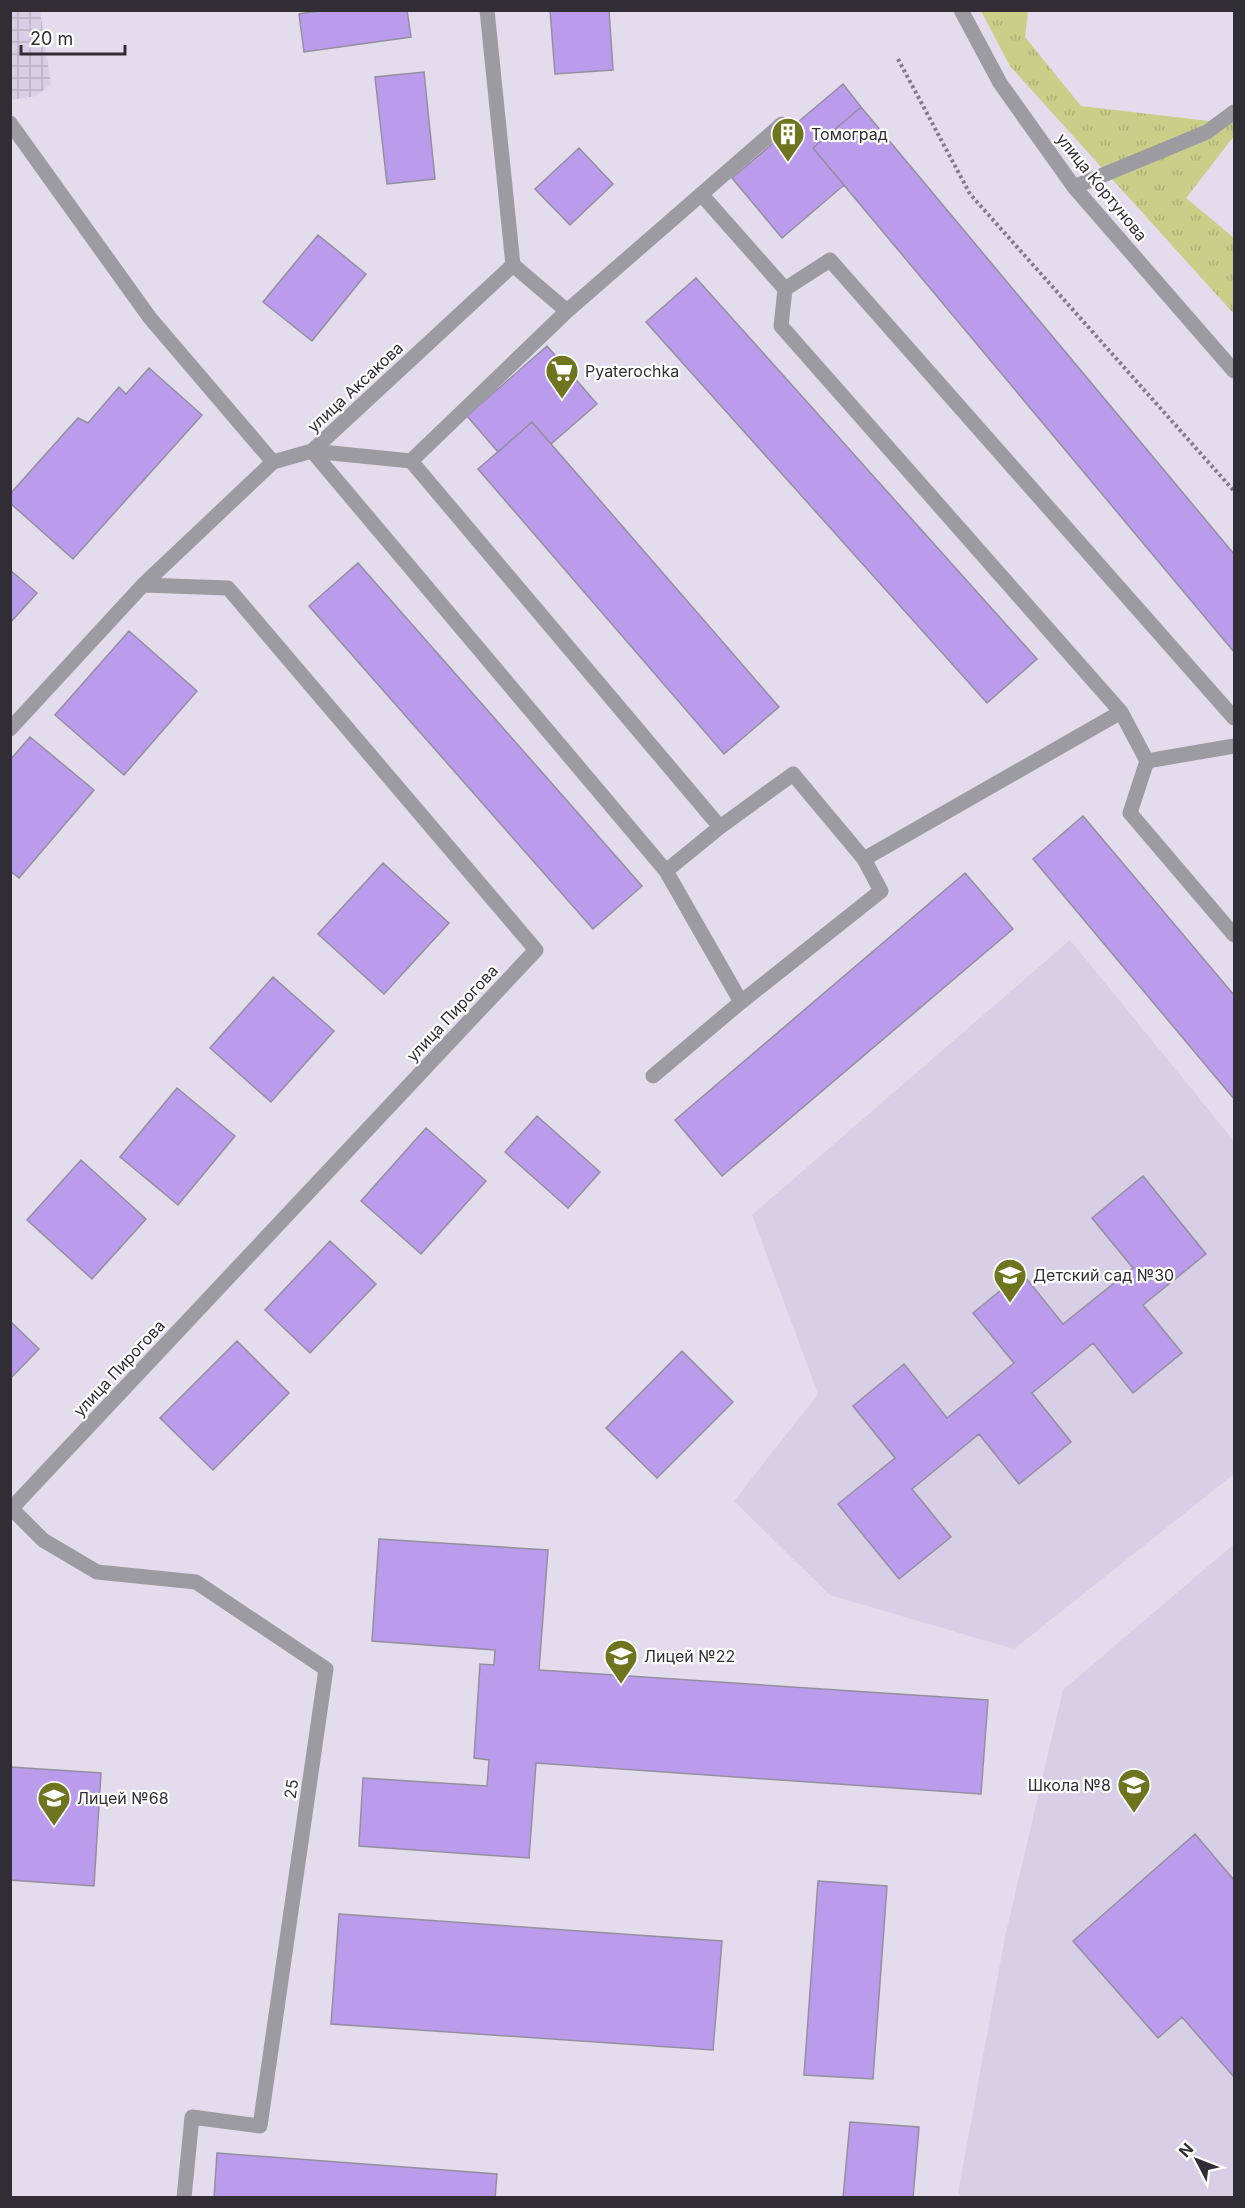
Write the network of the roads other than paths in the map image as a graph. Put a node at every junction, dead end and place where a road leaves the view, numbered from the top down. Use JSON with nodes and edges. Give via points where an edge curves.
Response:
{"nodes":[{"id":1,"x":486,"y":10,"type":"edge"},
{"id":2,"x":961,"y":10,"type":"edge"},
{"id":3,"x":1234,"y":112,"type":"edge"},
{"id":4,"x":782,"y":124,"type":"dead end"},
{"id":5,"x":13,"y":131,"type":"edge"},
{"id":6,"x":1074,"y":187,"type":"junction"},
{"id":7,"x":701,"y":194,"type":"junction"},
{"id":8,"x":513,"y":265,"type":"junction"},
{"id":9,"x":785,"y":289,"type":"junction"},
{"id":10,"x":567,"y":311,"type":"junction"},
{"id":11,"x":1234,"y":371,"type":"edge"},
{"id":12,"x":312,"y":451,"type":"junction"},
{"id":13,"x":273,"y":462,"type":"junction"},
{"id":14,"x":411,"y":462,"type":"junction"},
{"id":15,"x":143,"y":585,"type":"junction"},
{"id":16,"x":1121,"y":712,"type":"junction"},
{"id":17,"x":1234,"y":718,"type":"edge"},
{"id":18,"x":10,"y":729,"type":"edge"},
{"id":19,"x":1234,"y":746,"type":"edge"},
{"id":20,"x":1147,"y":761,"type":"junction"},
{"id":21,"x":720,"y":827,"type":"junction"},
{"id":22,"x":864,"y":860,"type":"junction"},
{"id":23,"x":666,"y":871,"type":"junction"},
{"id":24,"x":1234,"y":935,"type":"edge"},
{"id":25,"x":741,"y":1002,"type":"junction"},
{"id":26,"x":654,"y":1076,"type":"dead end"},
{"id":27,"x":11,"y":1509,"type":"edge"},
{"id":28,"x":184,"y":2198,"type":"edge"}],
"edges":[{"from":1,"to":8,"type":"street"},
{"from":2,"to":6,"type":"street","name":"улица Кортунова","via":[[1000,83]]},
{"from":3,"to":6,"type":"street","via":[[1206,132]]},
{"from":4,"to":7,"type":"street"},
{"from":5,"to":13,"type":"street","via":[[150,318]]},
{"from":6,"to":11,"type":"street","name":"улица Кортунова"},
{"from":7,"to":9,"type":"street"},
{"from":7,"to":10,"type":"street"},
{"from":8,"to":10,"type":"street"},
{"from":8,"to":12,"type":"street","name":"улица Аксакова"},
{"from":9,"to":16,"type":"street","via":[[780,326]]},
{"from":9,"to":17,"type":"street","via":[[830,260]]},
{"from":10,"to":14,"type":"street"},
{"from":12,"to":13,"type":"street","name":"улица Аксакова"},
{"from":12,"to":14,"type":"street"},
{"from":12,"to":23,"type":"street"},
{"from":13,"to":15,"type":"street","name":"улица Аксакова"},
{"from":14,"to":21,"type":"street"},
{"from":15,"to":18,"type":"street","name":"улица Аксакова"},
{"from":15,"to":27,"type":"street","name":"улица Пирогова","via":[[228,588],[536,950]]},
{"from":16,"to":20,"type":"street"},
{"from":16,"to":22,"type":"street"},
{"from":19,"to":20,"type":"street"},
{"from":20,"to":24,"type":"street","via":[[1130,813]]},
{"from":21,"to":22,"type":"street","via":[[793,774]]},
{"from":21,"to":23,"type":"street"},
{"from":22,"to":25,"type":"street","via":[[881,891]]},
{"from":23,"to":25,"type":"street"},
{"from":25,"to":26,"type":"street"},
{"from":27,"to":28,"type":"street","name":"25","via":[[43,1540],[97,1572],[196,1582],[326,1669],[260,2126],[192,2117]]}]}
